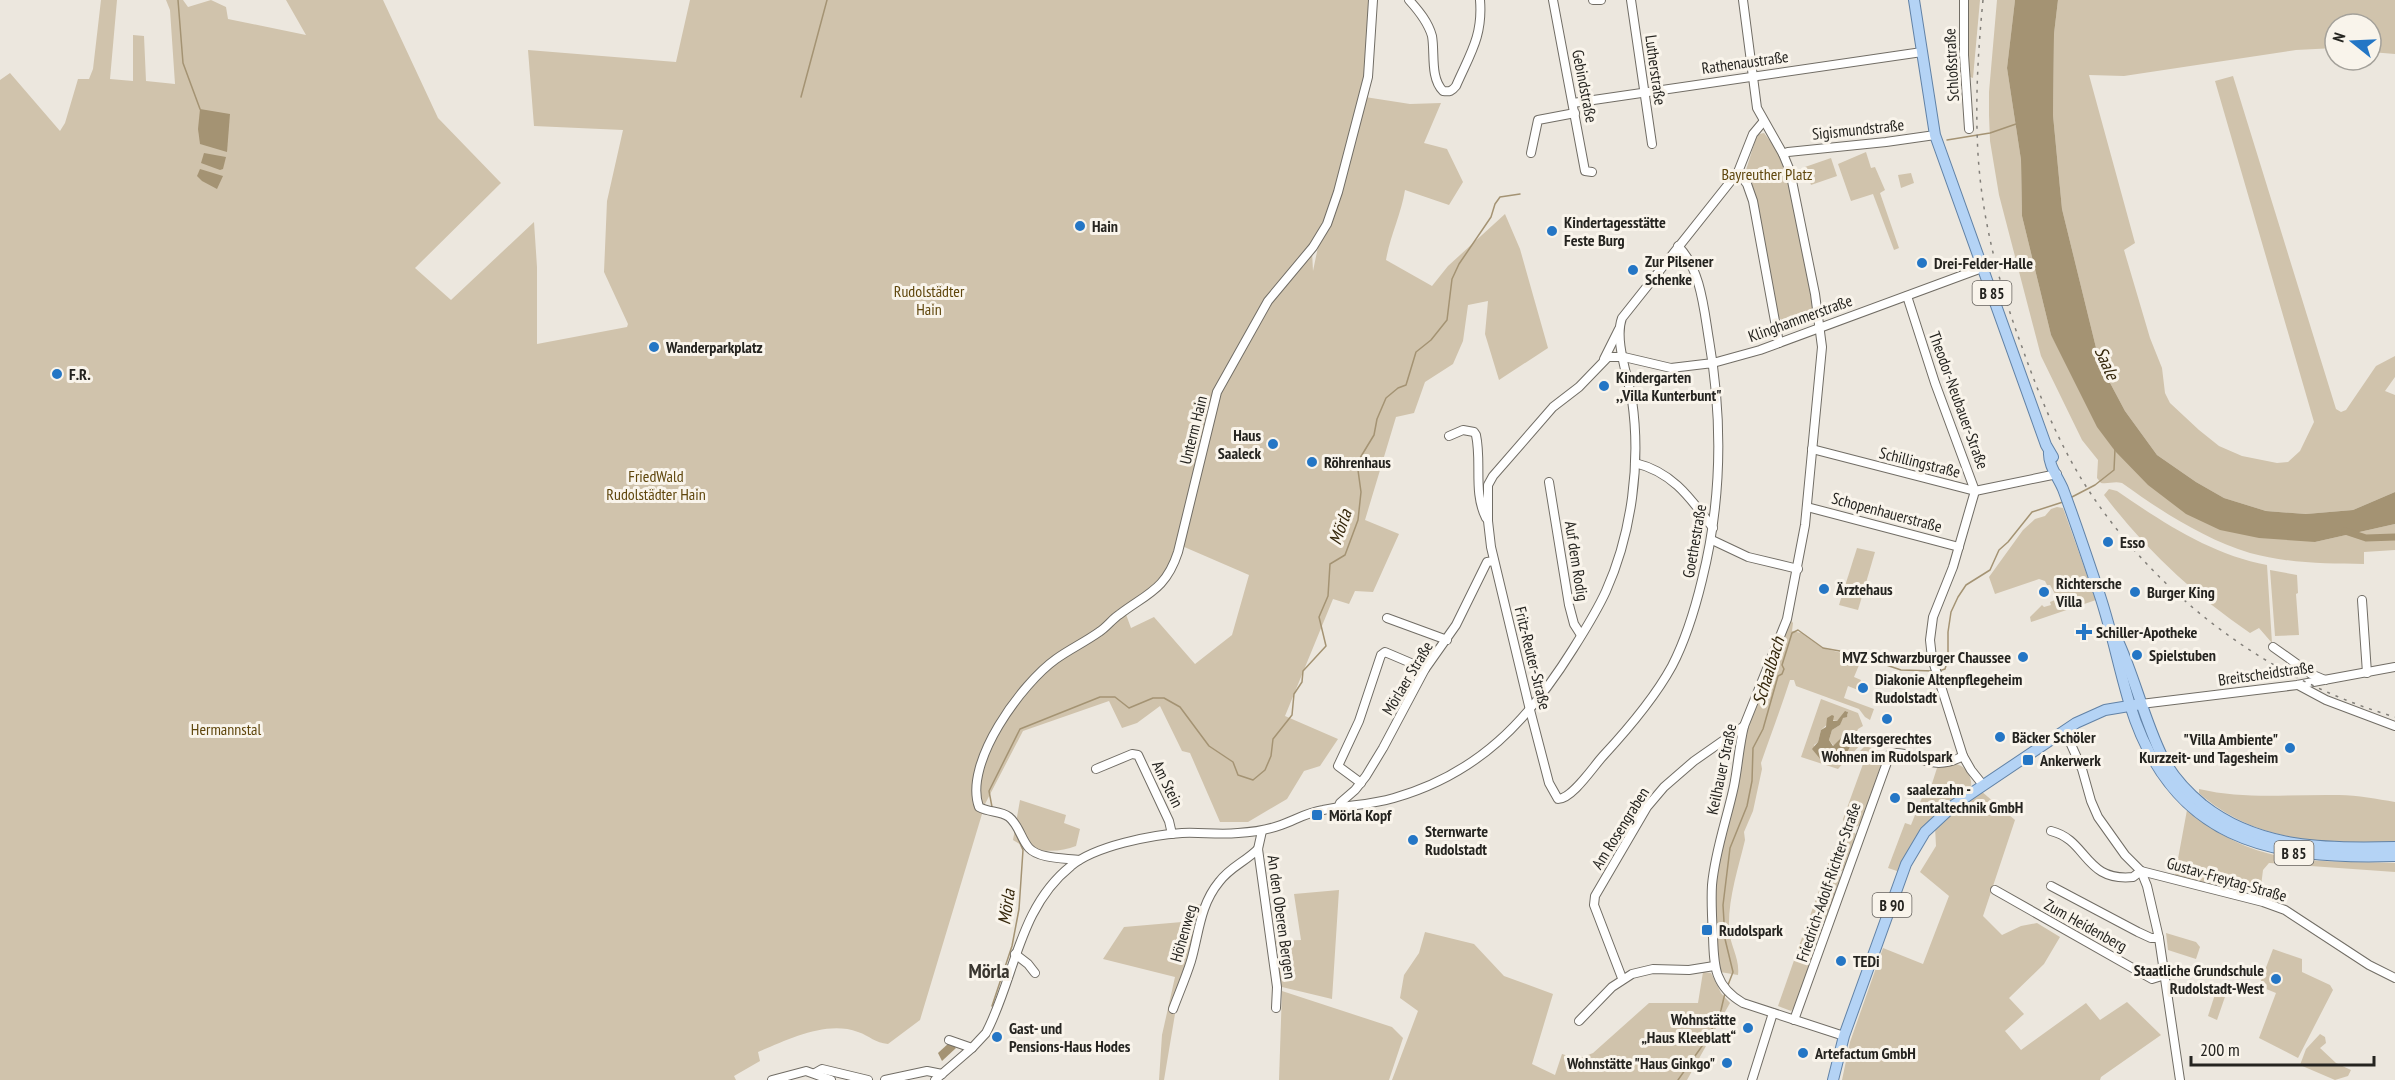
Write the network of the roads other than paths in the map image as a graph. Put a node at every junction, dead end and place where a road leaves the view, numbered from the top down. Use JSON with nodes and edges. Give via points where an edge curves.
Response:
{"nodes":[{"id":1,"x":1373,"y":0,"type":"edge"},
{"id":2,"x":1409,"y":0,"type":"edge"},
{"id":3,"x":1480,"y":0,"type":"edge"},
{"id":4,"x":1554,"y":0,"type":"edge"},
{"id":5,"x":1593,"y":0,"type":"edge"},
{"id":6,"x":1600,"y":0,"type":"edge"},
{"id":7,"x":1631,"y":0,"type":"edge"},
{"id":8,"x":1743,"y":0,"type":"edge"},
{"id":9,"x":1914,"y":0,"type":"edge"},
{"id":10,"x":1964,"y":0,"type":"edge"},
{"id":11,"x":1922,"y":52,"type":"junction"},
{"id":12,"x":1752,"y":76,"type":"junction"},
{"id":13,"x":1644,"y":92,"type":"junction"},
{"id":14,"x":1573,"y":103,"type":"junction"},
{"id":15,"x":1575,"y":113,"type":"junction"},
{"id":16,"x":1763,"y":122,"type":"junction"},
{"id":17,"x":1969,"y":129,"type":"dead end"},
{"id":18,"x":1935,"y":135,"type":"junction"},
{"id":19,"x":1652,"y":144,"type":"dead end"},
{"id":20,"x":1531,"y":153,"type":"dead end"},
{"id":21,"x":1783,"y":154,"type":"junction"},
{"id":22,"x":1592,"y":172,"type":"dead end"},
{"id":23,"x":1738,"y":172,"type":"junction"},
{"id":24,"x":1678,"y":246,"type":"junction"},
{"id":25,"x":1983,"y":268,"type":"junction"},
{"id":26,"x":1907,"y":296,"type":"junction"},
{"id":27,"x":1821,"y":326,"type":"junction"},
{"id":28,"x":1619,"y":329,"type":"junction"},
{"id":29,"x":1779,"y":343,"type":"junction"},
{"id":30,"x":1624,"y":357,"type":"junction"},
{"id":31,"x":1604,"y":359,"type":"junction"},
{"id":32,"x":1713,"y":363,"type":"junction"},
{"id":33,"x":1449,"y":436,"type":"dead end"},
{"id":34,"x":1812,"y":449,"type":"junction"},
{"id":35,"x":1635,"y":463,"type":"junction"},
{"id":36,"x":2057,"y":474,"type":"junction"},
{"id":37,"x":1551,"y":487,"type":"dead end"},
{"id":38,"x":1975,"y":491,"type":"junction"},
{"id":39,"x":1807,"y":507,"type":"junction"},
{"id":40,"x":1488,"y":521,"type":"junction"},
{"id":41,"x":1713,"y":528,"type":"junction"},
{"id":42,"x":1712,"y":540,"type":"junction"},
{"id":43,"x":1959,"y":547,"type":"junction"},
{"id":44,"x":1494,"y":561,"type":"junction"},
{"id":45,"x":1798,"y":569,"type":"junction"},
{"id":46,"x":2362,"y":600,"type":"dead end"},
{"id":47,"x":1388,"y":618,"type":"dead end"},
{"id":48,"x":1581,"y":635,"type":"junction"},
{"id":49,"x":1447,"y":640,"type":"junction"},
{"id":50,"x":2273,"y":647,"type":"dead end"},
{"id":51,"x":2395,"y":667,"type":"edge"},
{"id":52,"x":1425,"y":669,"type":"junction"},
{"id":53,"x":2367,"y":673,"type":"junction"},
{"id":54,"x":2325,"y":680,"type":"junction"},
{"id":55,"x":2297,"y":685,"type":"junction"},
{"id":56,"x":2136,"y":705,"type":"junction"},
{"id":57,"x":1530,"y":710,"type":"junction"},
{"id":58,"x":1744,"y":726,"type":"junction"},
{"id":59,"x":2395,"y":726,"type":"edge"},
{"id":60,"x":2065,"y":730,"type":"junction"},
{"id":61,"x":1963,"y":756,"type":"junction"},
{"id":62,"x":1096,"y":769,"type":"dead end"},
{"id":63,"x":1361,"y":783,"type":"junction"},
{"id":64,"x":1983,"y":785,"type":"junction"},
{"id":65,"x":1558,"y":799,"type":"joint"},
{"id":66,"x":1338,"y":808,"type":"junction"},
{"id":67,"x":1262,"y":831,"type":"junction"},
{"id":68,"x":2051,"y":831,"type":"dead end"},
{"id":69,"x":1172,"y":834,"type":"junction"},
{"id":70,"x":2395,"y":848,"type":"edge"},
{"id":71,"x":1257,"y":849,"type":"junction"},
{"id":72,"x":2395,"y":856,"type":"edge"},
{"id":73,"x":1079,"y":860,"type":"junction"},
{"id":74,"x":2141,"y":871,"type":"junction"},
{"id":75,"x":2051,"y":886,"type":"dead end"},
{"id":76,"x":1995,"y":890,"type":"dead end"},
{"id":77,"x":2159,"y":938,"type":"junction"},
{"id":78,"x":1015,"y":954,"type":"junction"},
{"id":79,"x":1714,"y":966,"type":"junction"},
{"id":80,"x":1035,"y":973,"type":"dead end"},
{"id":81,"x":2165,"y":975,"type":"junction"},
{"id":82,"x":1622,"y":978,"type":"junction"},
{"id":83,"x":2395,"y":978,"type":"edge"},
{"id":84,"x":1276,"y":1008,"type":"dead end"},
{"id":85,"x":1173,"y":1009,"type":"dead end"},
{"id":86,"x":1773,"y":1013,"type":"junction"},
{"id":87,"x":1794,"y":1020,"type":"junction"},
{"id":88,"x":1579,"y":1021,"type":"dead end"},
{"id":89,"x":1844,"y":1036,"type":"junction"},
{"id":90,"x":949,"y":1040,"type":"dead end"},
{"id":91,"x":972,"y":1048,"type":"junction"},
{"id":92,"x":815,"y":1073,"type":"junction"},
{"id":93,"x":918,"y":1077,"type":"edge"},
{"id":94,"x":939,"y":1077,"type":"edge"},
{"id":95,"x":854,"y":1078,"type":"edge"},
{"id":96,"x":772,"y":1080,"type":"edge"},
{"id":97,"x":831,"y":1080,"type":"edge"},
{"id":98,"x":868,"y":1080,"type":"edge"},
{"id":99,"x":885,"y":1080,"type":"edge"},
{"id":100,"x":1752,"y":1080,"type":"edge"},
{"id":101,"x":1833,"y":1080,"type":"edge"},
{"id":102,"x":2180,"y":1080,"type":"edge"}],
"edges":[{"from":1,"to":73,"type":"street","name":"Unterm Hain","via":[[1368,77],[1330,214],[1313,247],[1268,300],[1217,392],[1176,559],[1151,594],[1038,675],[1011,707],[983,755],[978,772],[979,807],[1004,813],[1038,854]]},
{"from":2,"to":3,"type":"street","via":[[1428,23],[1437,82],[1447,92],[1456,86],[1479,33]]},
{"from":4,"to":14,"type":"street","name":"Gebindstraße"},
{"from":5,"to":6,"type":"street"},
{"from":7,"to":13,"type":"street","name":"Lutherstraße"},
{"from":8,"to":12,"type":"street"},
{"from":9,"to":11,"type":"main road","number":"B 85"},
{"from":10,"to":17,"type":"street","name":"Schloßstraße"},
{"from":11,"to":12,"type":"street","name":"Rathenaustraße"},
{"from":11,"to":18,"type":"main road","number":"B 85"},
{"from":12,"to":13,"type":"street","name":"Rathenaustraße"},
{"from":12,"to":16,"type":"street"},
{"from":13,"to":14,"type":"street","name":"Rathenaustraße"},
{"from":13,"to":19,"type":"street","name":"Lutherstraße"},
{"from":14,"to":15,"type":"street","name":"Gebindstraße"},
{"from":15,"to":20,"type":"street","via":[[1535,118]]},
{"from":15,"to":22,"type":"street","name":"Gebindstraße","via":[[1585,171]]},
{"from":16,"to":21,"type":"street"},
{"from":16,"to":23,"type":"street","via":[[1754,131]]},
{"from":18,"to":21,"type":"street","name":"Sigismundstraße"},
{"from":18,"to":25,"type":"main road","number":"B 85"},
{"from":21,"to":27,"type":"street","via":[[1790,171]]},
{"from":23,"to":24,"type":"street"},
{"from":23,"to":29,"type":"street","via":[[1748,184],[1753,201]]},
{"from":24,"to":28,"type":"street","via":[[1622,318]]},
{"from":24,"to":32,"type":"street","name":"Goethestraße","via":[[1694,273]]},
{"from":25,"to":26,"type":"street","name":"Klinghammerstraße"},
{"from":25,"to":36,"type":"main road","number":"B 85"},
{"from":26,"to":27,"type":"street","name":"Klinghammerstraße"},
{"from":26,"to":38,"type":"street","name":"Theodor-Neubauer-Straße"},
{"from":27,"to":29,"type":"street","name":"Klinghammerstraße"},
{"from":27,"to":34,"type":"street","name":"Keilhauer Straße"},
{"from":28,"to":30,"type":"street"},
{"from":28,"to":31,"type":"street"},
{"from":29,"to":32,"type":"street","name":"Klinghammerstraße"},
{"from":30,"to":31,"type":"street"},
{"from":30,"to":32,"type":"street","name":"Klinghammerstraße","via":[[1671,368]]},
{"from":30,"to":35,"type":"street","via":[[1632,402]]},
{"from":31,"to":40,"type":"street","via":[[1579,387],[1553,407],[1493,476],[1488,485]]},
{"from":32,"to":41,"type":"street","name":"Goethestraße","via":[[1719,429]]},
{"from":33,"to":40,"type":"street","via":[[1463,430],[1476,435],[1479,501]]},
{"from":34,"to":38,"type":"street","name":"Schillingstraße"},
{"from":34,"to":39,"type":"street","name":"Keilhauer Straße"},
{"from":35,"to":41,"type":"street","via":[[1653,468],[1674,481]]},
{"from":35,"to":48,"type":"street","via":[[1630,507],[1617,561]]},
{"from":36,"to":38,"type":"street","name":"Schillingstraße"},
{"from":36,"to":56,"type":"main road","number":"B 85"},
{"from":37,"to":48,"type":"street","name":"Auf dem Rodig","via":[[1569,605]]},
{"from":38,"to":43,"type":"street","name":"Theodor-Neubauer-Straße"},
{"from":39,"to":43,"type":"street","name":"Schopenhauerstraße"},
{"from":39,"to":45,"type":"street","name":"Keilhauer Straße"},
{"from":40,"to":44,"type":"street","name":"Fritz-Reuter-Straße"},
{"from":41,"to":42,"type":"street","name":"Goethestraße"},
{"from":42,"to":45,"type":"street","via":[[1748,557]]},
{"from":42,"to":65,"type":"street","name":"Goethestraße","via":[[1695,606],[1672,665],[1655,693],[1608,750],[1568,796]]},
{"from":43,"to":61,"type":"street","name":"Theodor-Neubauer-Straße","via":[[1933,617],[1931,650]]},
{"from":44,"to":49,"type":"street","name":"Mörlaer Straße","via":[[1487,562]]},
{"from":44,"to":57,"type":"street","name":"Fritz-Reuter-Straße"},
{"from":45,"to":58,"type":"street","name":"Keilhauer Straße","via":[[1787,619]]},
{"from":46,"to":53,"type":"street"},
{"from":47,"to":49,"type":"street"},
{"from":48,"to":57,"type":"street"},
{"from":49,"to":52,"type":"street","name":"Mörlaer Straße"},
{"from":50,"to":54,"type":"street"},
{"from":51,"to":53,"type":"street","name":"Breitscheidstraße"},
{"from":52,"to":63,"type":"street","name":"Mörlaer Straße"},
{"from":52,"to":63,"type":"street","via":[[1385,652],[1381,655],[1359,721],[1338,766]]},
{"from":53,"to":54,"type":"street","name":"Breitscheidstraße"},
{"from":54,"to":55,"type":"street","name":"Breitscheidstraße"},
{"from":55,"to":56,"type":"street","name":"Breitscheidstraße"},
{"from":55,"to":59,"type":"street"},
{"from":56,"to":60,"type":"main road","number":"B 90","via":[[2097,713]]},
{"from":56,"to":70,"type":"main road","number":"B 85","via":[[2174,776],[2196,799],[2228,821],[2263,837],[2307,846]]},
{"from":56,"to":72,"type":"main road","number":"B 85","via":[[2151,755],[2171,788],[2220,827],[2259,845],[2294,853]]},
{"from":57,"to":65,"type":"street","name":"Fritz-Reuter-Straße","via":[[1549,783]]},
{"from":57,"to":66,"type":"street","via":[[1493,749],[1441,781],[1394,798]]},
{"from":58,"to":79,"type":"street","name":"Keilhauer Straße","via":[[1712,885]]},
{"from":58,"to":82,"type":"street","name":"Am Rosengraben","via":[[1664,787],[1647,807],[1595,896]]},
{"from":60,"to":64,"type":"main road","number":"B 90"},
{"from":60,"to":74,"type":"street","via":[[2098,817]]},
{"from":61,"to":64,"type":"street","name":"Theodor-Neubauer-Straße"},
{"from":61,"to":87,"type":"street","name":"Friedrich-Adolf-Richter-Straße","via":[[1935,763],[1890,754]]},
{"from":62,"to":69,"type":"street","name":"Am Stein","via":[[1138,755]]},
{"from":63,"to":66,"type":"street","name":"Mörlaer Straße"},
{"from":64,"to":89,"type":"main road","number":"B 90","via":[[1942,815],[1913,851]]},
{"from":66,"to":67,"type":"street","via":[[1314,812]]},
{"from":67,"to":69,"type":"street"},
{"from":67,"to":71,"type":"street","name":"An den Oberen Bergen"},
{"from":68,"to":74,"type":"street","via":[[2063,835],[2105,875],[2133,877]]},
{"from":69,"to":73,"type":"street","via":[[1120,845]]},
{"from":71,"to":84,"type":"street","name":"An den Oberen Bergen"},
{"from":71,"to":85,"type":"street","name":"Höhenweg","via":[[1231,867],[1209,898]]},
{"from":73,"to":78,"type":"street","via":[[1063,873],[1038,905]]},
{"from":74,"to":77,"type":"street"},
{"from":74,"to":83,"type":"street","name":"Gustav-Freytag-Straße","via":[[2285,910]]},
{"from":75,"to":77,"type":"street","name":"Zum Heidenberg","via":[[2138,932]]},
{"from":76,"to":81,"type":"street","name":"Zum Heidenberg","via":[[2152,979]]},
{"from":77,"to":81,"type":"street"},
{"from":78,"to":80,"type":"street"},
{"from":78,"to":91,"type":"street","via":[[990,1024]]},
{"from":79,"to":82,"type":"street","via":[[1653,969]]},
{"from":79,"to":86,"type":"street","name":"Keilhauer Straße","via":[[1729,994]]},
{"from":81,"to":102,"type":"street"},
{"from":82,"to":88,"type":"street"},
{"from":86,"to":87,"type":"street","name":"Keilhauer Straße"},
{"from":86,"to":100,"type":"street"},
{"from":87,"to":89,"type":"street","name":"Keilhauer Straße"},
{"from":89,"to":101,"type":"main road","number":"B 90"},
{"from":90,"to":91,"type":"street"},
{"from":91,"to":94,"type":"street"},
{"from":92,"to":95,"type":"street","via":[[822,1069]]},
{"from":92,"to":96,"type":"street"},
{"from":92,"to":97,"type":"street"},
{"from":93,"to":94,"type":"street","via":[[932,1071]]},
{"from":93,"to":99,"type":"street"},
{"from":95,"to":98,"type":"street"}]}
